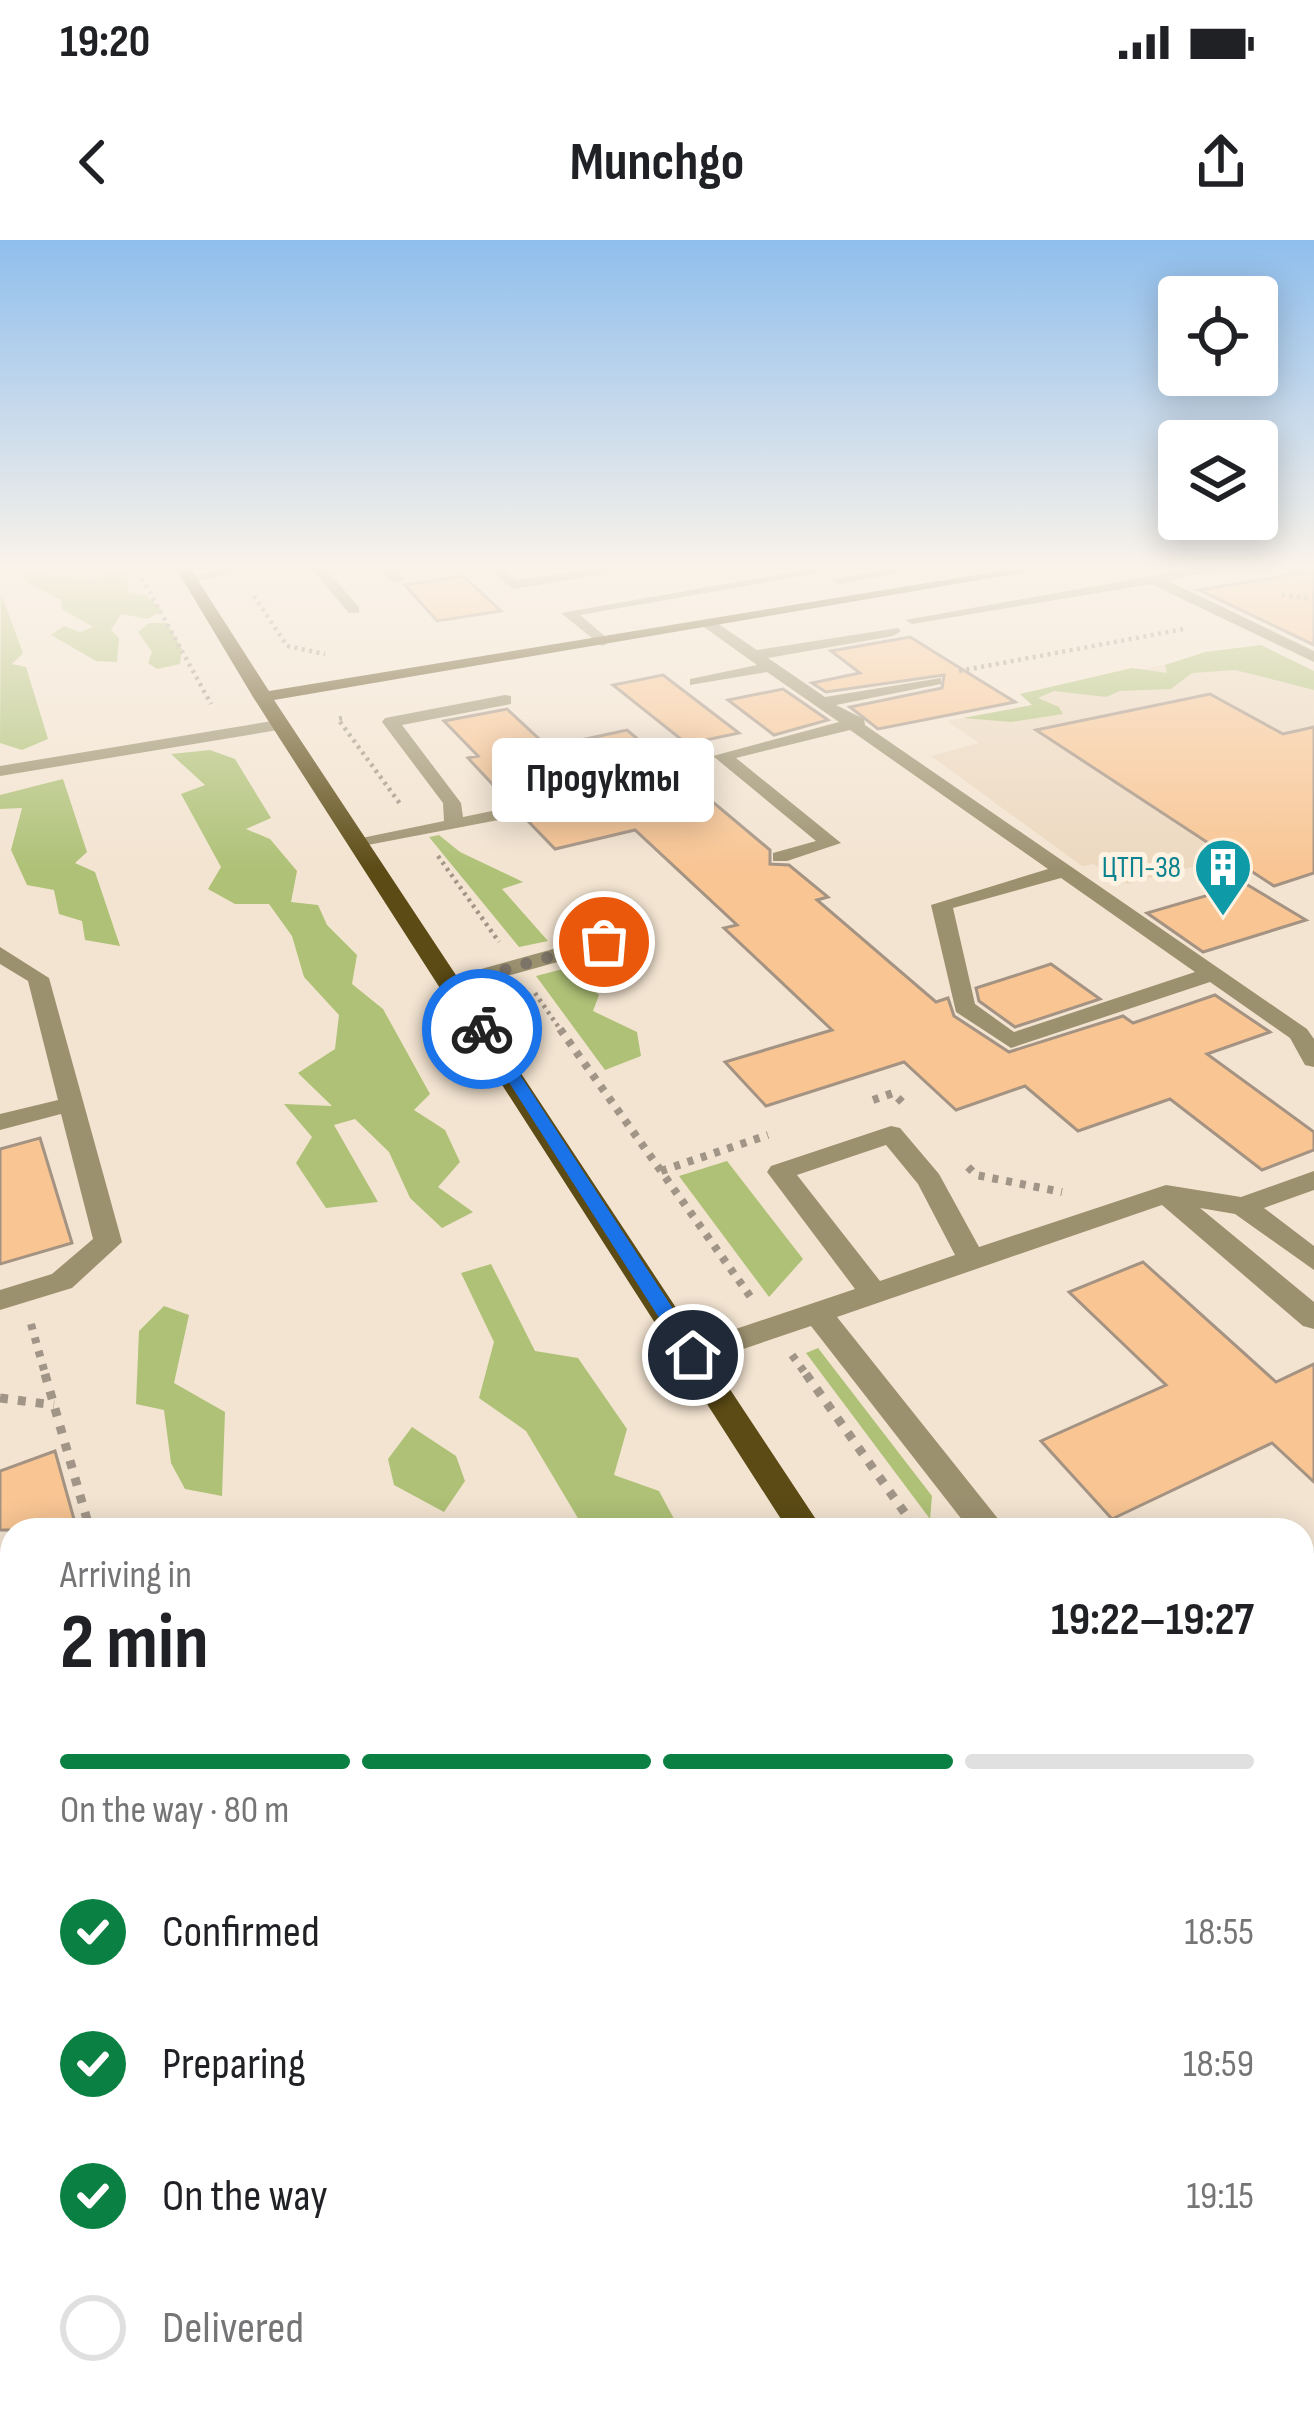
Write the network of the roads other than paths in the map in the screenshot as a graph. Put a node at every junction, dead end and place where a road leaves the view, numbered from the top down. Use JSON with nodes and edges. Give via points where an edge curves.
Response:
{"nodes":[{"id":1,"x":243,"y":667,"type":"edge"},
{"id":2,"x":442,"y":667,"type":"edge"},
{"id":3,"x":745,"y":667,"type":"edge"},
{"id":4,"x":775,"y":667,"type":"edge"},
{"id":5,"x":935,"y":681,"type":"road end"},
{"id":6,"x":696,"y":682,"type":"dead end"},
{"id":7,"x":261,"y":697,"type":"junction"},
{"id":8,"x":505,"y":700,"type":"dead end"},
{"id":9,"x":824,"y":702,"type":"junction"},
{"id":10,"x":858,"y":723,"type":"junction"},
{"id":11,"x":278,"y":725,"type":"junction"},
{"id":12,"x":0,"y":771,"type":"edge"},
{"id":13,"x":554,"y":804,"type":"dead end"},
{"id":14,"x":454,"y":825,"type":"junction"},
{"id":15,"x":359,"y":844,"type":"junction"},
{"id":16,"x":780,"y":857,"type":"dead end"},
{"id":17,"x":1063,"y":871,"type":"junction"},
{"id":18,"x":604,"y":942,"type":"dead end"},
{"id":19,"x":0,"y":954,"type":"edge"},
{"id":20,"x":1212,"y":974,"type":"junction"},
{"id":21,"x":453,"y":984,"type":"junction"},
{"id":22,"x":1307,"y":1033,"type":"edge"},
{"id":23,"x":1314,"y":1060,"type":"edge"},
{"id":24,"x":72,"y":1104,"type":"junction"},
{"id":25,"x":0,"y":1122,"type":"edge"},
{"id":26,"x":1314,"y":1180,"type":"edge"},
{"id":27,"x":1166,"y":1194,"type":"junction"},
{"id":28,"x":1243,"y":1206,"type":"junction"},
{"id":29,"x":972,"y":1260,"type":"junction"},
{"id":30,"x":1314,"y":1260,"type":"edge"},
{"id":31,"x":874,"y":1293,"type":"junction"},
{"id":32,"x":11,"y":1297,"type":"edge"},
{"id":33,"x":817,"y":1313,"type":"junction"},
{"id":34,"x":1314,"y":1318,"type":"edge"},
{"id":35,"x":693,"y":1355,"type":"junction"},
{"id":36,"x":798,"y":1518,"type":"edge"},
{"id":37,"x":980,"y":1518,"type":"edge"}],
"edges":[{"from":1,"to":7,"type":"main road"},
{"from":2,"to":7,"type":"main road"},
{"from":3,"to":6,"type":"lane"},
{"from":4,"to":9,"type":"lane"},
{"from":5,"to":9,"type":"lane"},
{"from":7,"to":11,"type":"main road"},
{"from":8,"to":14,"type":"lane","via":[[391,722],[452,802]]},
{"from":9,"to":10,"type":"lane"},
{"from":10,"to":16,"type":"lane","via":[[722,756],[831,843]]},
{"from":10,"to":17,"type":"lane"},
{"from":11,"to":12,"type":"lane"},
{"from":11,"to":15,"type":"main road"},
{"from":13,"to":14,"type":"lane"},
{"from":14,"to":15,"type":"lane"},
{"from":15,"to":21,"type":"main road"},
{"from":17,"to":20,"type":"lane"},
{"from":17,"to":20,"type":"lane","via":[[942,905],[964,1007],[1011,1041]]},
{"from":18,"to":21,"type":"lane"},
{"from":19,"to":24,"type":"lane","via":[[38,978]]},
{"from":20,"to":22,"type":"lane"},
{"from":21,"to":35,"type":"main road"},
{"from":22,"to":23,"type":"lane"},
{"from":24,"to":25,"type":"lane"},
{"from":24,"to":32,"type":"lane","via":[[108,1242],[62,1281]]},
{"from":26,"to":28,"type":"lane"},
{"from":27,"to":28,"type":"lane"},
{"from":27,"to":29,"type":"lane"},
{"from":27,"to":34,"type":"lane"},
{"from":28,"to":30,"type":"lane"},
{"from":29,"to":31,"type":"lane"},
{"from":29,"to":31,"type":"lane","via":[[930,1180],[891,1134],[779,1172]]},
{"from":31,"to":33,"type":"lane"},
{"from":33,"to":35,"type":"lane"},
{"from":33,"to":37,"type":"lane"},
{"from":35,"to":36,"type":"main road"}]}
